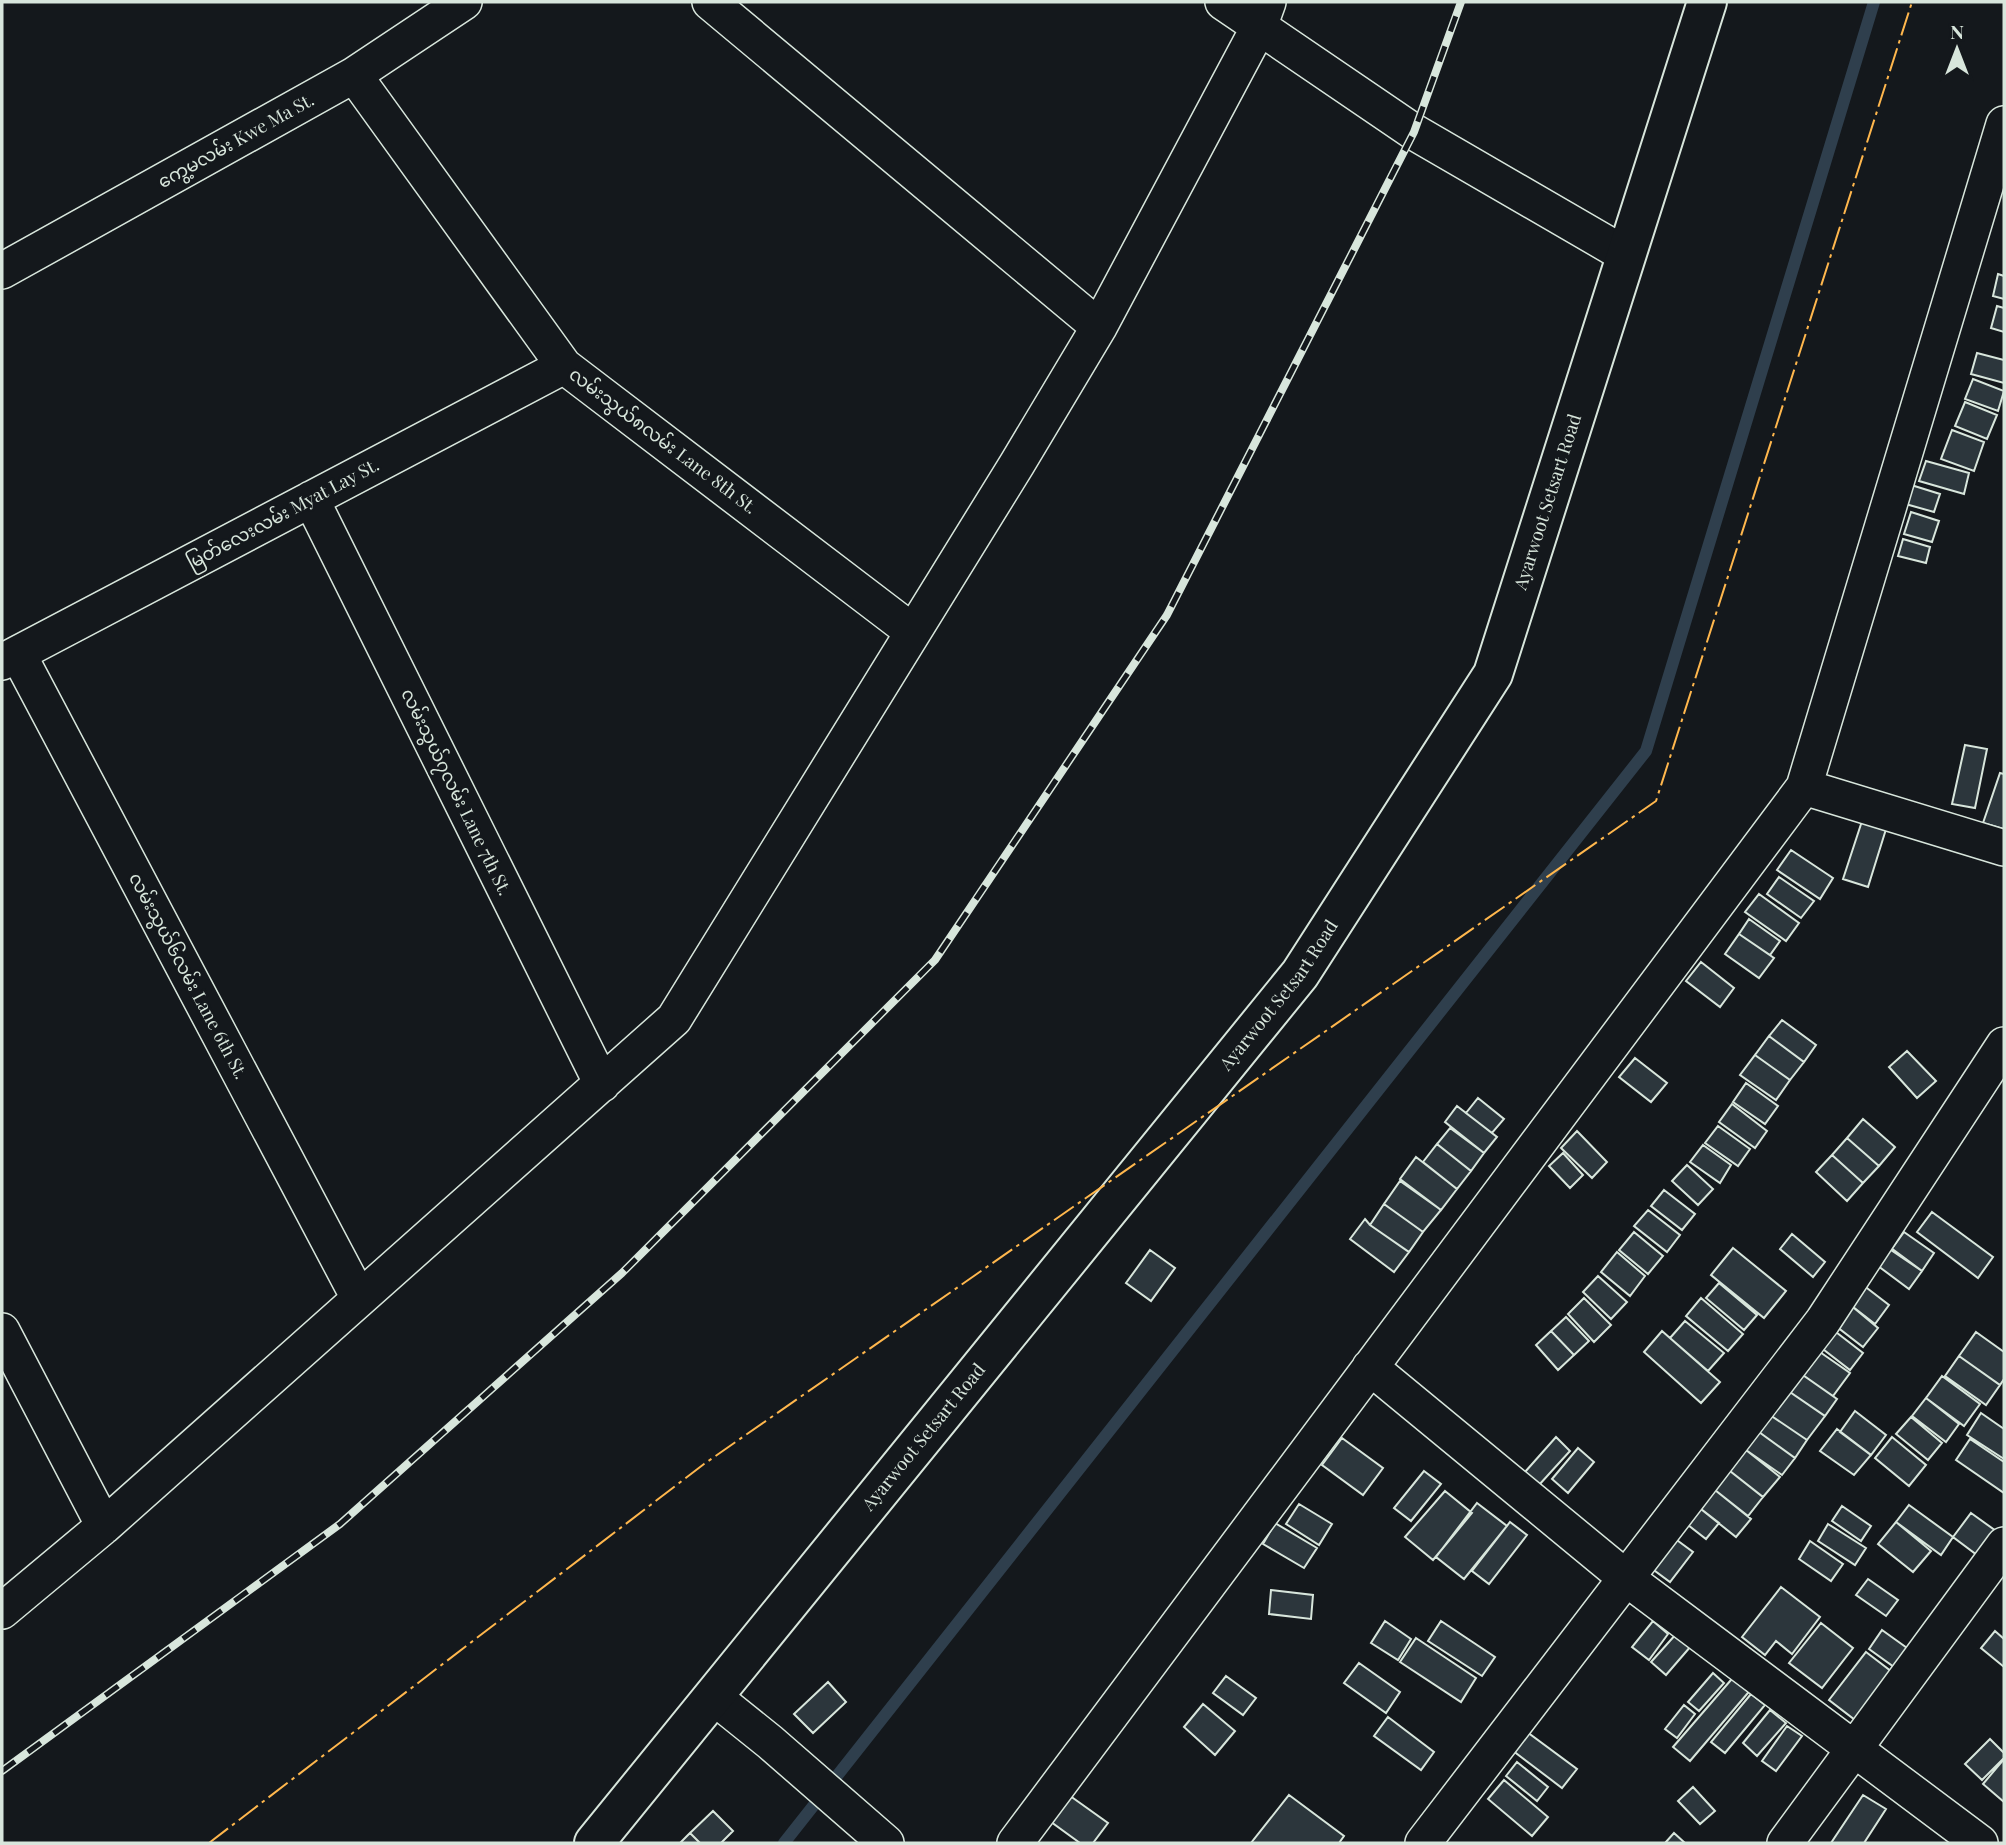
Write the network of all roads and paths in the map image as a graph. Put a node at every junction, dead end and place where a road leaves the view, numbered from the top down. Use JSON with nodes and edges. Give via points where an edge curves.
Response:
{"nodes":[{"id":1,"x":464,"y":2,"type":"edge"},
{"id":2,"x":710,"y":2,"type":"edge"},
{"id":3,"x":1223,"y":2,"type":"edge"},
{"id":4,"x":1707,"y":2,"type":"edge"},
{"id":5,"x":1264,"y":14,"type":"edge"},
{"id":6,"x":354,"y":75,"type":"junction"},
{"id":7,"x":2004,"y":124,"type":"edge"},
{"id":8,"x":1626,"y":255,"type":"junction"},
{"id":9,"x":2,"y":271,"type":"edge"},
{"id":10,"x":1099,"y":327,"type":"junction"},
{"id":11,"x":564,"y":366,"type":"junction"},
{"id":12,"x":311,"y":499,"type":"junction"},
{"id":13,"x":913,"y":632,"type":"junction"},
{"id":14,"x":10,"y":658,"type":"edge"},
{"id":15,"x":1804,"y":787,"type":"junction"},
{"id":16,"x":2004,"y":848,"type":"edge"},
{"id":17,"x":2004,"y":1045,"type":"edge"},
{"id":18,"x":602,"y":1084,"type":"junction"},
{"id":19,"x":359,"y":1298,"type":"junction"},
{"id":20,"x":2,"y":1331,"type":"edge"},
{"id":21,"x":1370,"y":1367,"type":"junction"},
{"id":22,"x":104,"y":1526,"type":"junction"},
{"id":23,"x":2004,"y":1545,"type":"edge"},
{"id":24,"x":1626,"y":1578,"type":"junction"},
{"id":25,"x":2,"y":1611,"type":"edge"},
{"id":26,"x":714,"y":1697,"type":"junction"},
{"id":27,"x":1853,"y":1751,"type":"junction"},
{"id":28,"x":884,"y":1842,"type":"edge"},
{"id":29,"x":594,"y":1843,"type":"edge"},
{"id":30,"x":1016,"y":1843,"type":"edge"},
{"id":31,"x":1423,"y":1843,"type":"edge"},
{"id":32,"x":1786,"y":1843,"type":"edge"},
{"id":33,"x":1980,"y":1843,"type":"edge"}],
"edges":[{"from":1,"to":6,"type":"street","name":"ကွေ့မလမ်း Kwe Ma St."},
{"from":2,"to":10,"type":"street"},
{"from":3,"to":5,"type":"street"},
{"from":4,"to":8,"type":"main road","name":"Ayarwoot Setsart Road"},
{"from":5,"to":8,"type":"street","via":[[1415,132]]},
{"from":5,"to":10,"type":"street"},
{"from":6,"to":9,"type":"street","name":"ကွေ့မလမ်း Kwe Ma St."},
{"from":6,"to":11,"type":"street","name":"လမ်းသွယ်၈လမ်း Lane 8th St."},
{"from":7,"to":15,"type":"street"},
{"from":8,"to":26,"type":"main road","name":"Ayarwoot Setsart Road","via":[[1493,674],[1300,974]]},
{"from":10,"to":13,"type":"street"},
{"from":11,"to":12,"type":"street","name":"မြတ်လေးလမ်း Myat Lay St."},
{"from":11,"to":13,"type":"street","name":"လမ်းသွယ်၈လမ်း Lane 8th St."},
{"from":12,"to":14,"type":"street","name":"မြတ်လေးလမ်း Myat Lay St."},
{"from":12,"to":18,"type":"street","name":"လမ်းသွယ်၇လမ်း Lane 7th St."},
{"from":13,"to":18,"type":"street","via":[[674,1019]]},
{"from":14,"to":19,"type":"street","name":"လမ်းသွယ်၆လမ်း Lane 6th St."},
{"from":15,"to":16,"type":"street"},
{"from":15,"to":21,"type":"street"},
{"from":17,"to":24,"type":"street","via":[[1823,1321]]},
{"from":18,"to":19,"type":"street"},
{"from":19,"to":22,"type":"street"},
{"from":20,"to":22,"type":"street"},
{"from":21,"to":24,"type":"street"},
{"from":21,"to":30,"type":"street"},
{"from":22,"to":25,"type":"street"},
{"from":23,"to":27,"type":"street"},
{"from":24,"to":27,"type":"street"},
{"from":24,"to":31,"type":"street"},
{"from":26,"to":28,"type":"street"},
{"from":26,"to":29,"type":"main road","name":"Ayarwoot Setsart Road"},
{"from":27,"to":32,"type":"street"},
{"from":27,"to":33,"type":"street"}]}
